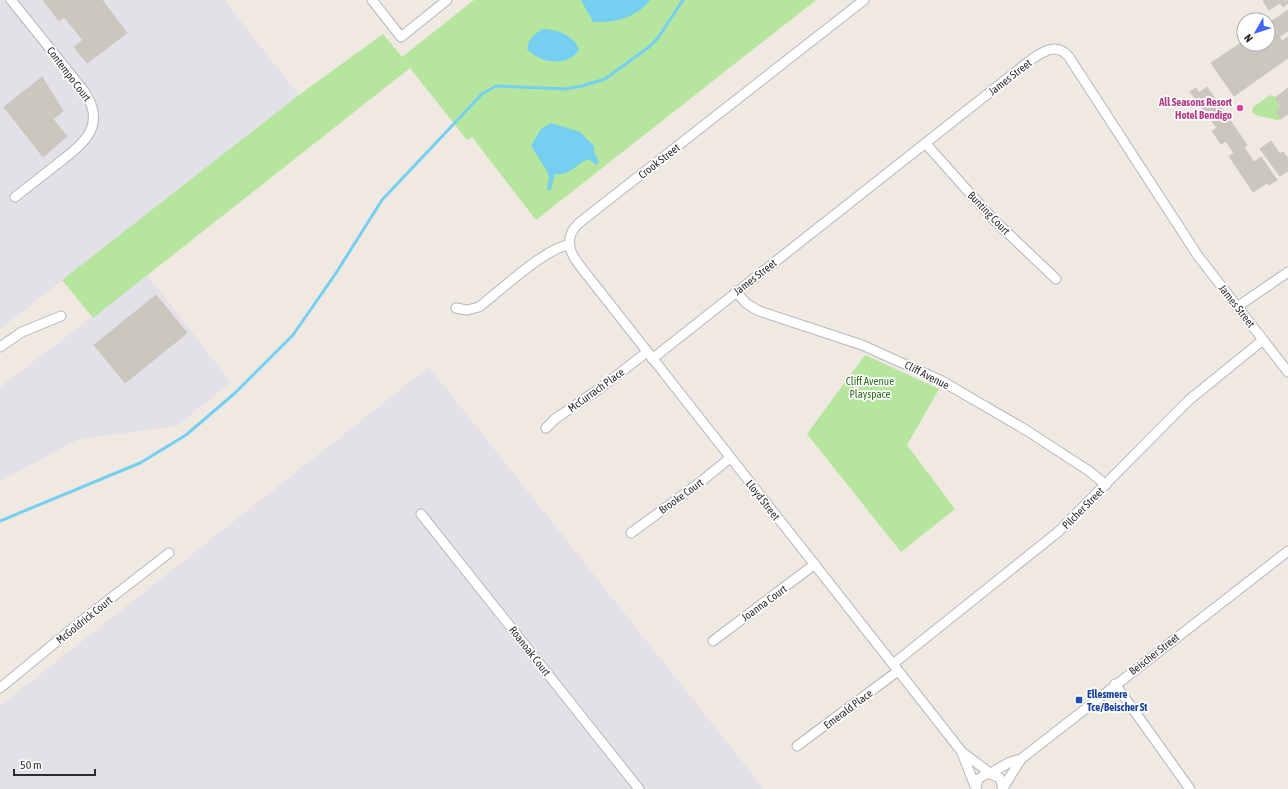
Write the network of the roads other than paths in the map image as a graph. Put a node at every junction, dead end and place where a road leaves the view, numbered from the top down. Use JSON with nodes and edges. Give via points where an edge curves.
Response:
{"nodes":[{"id":1,"x":11,"y":0,"type":"edge"},
{"id":2,"x":372,"y":0,"type":"edge"},
{"id":3,"x":447,"y":0,"type":"edge"},
{"id":4,"x":864,"y":0,"type":"edge"},
{"id":5,"x":926,"y":144,"type":"junction"},
{"id":6,"x":15,"y":197,"type":"dead end"},
{"id":7,"x":568,"y":246,"type":"junction"},
{"id":8,"x":1288,"y":272,"type":"edge"},
{"id":9,"x":1056,"y":279,"type":"dead end"},
{"id":10,"x":736,"y":292,"type":"junction"},
{"id":11,"x":1237,"y":307,"type":"junction"},
{"id":12,"x":456,"y":308,"type":"dead end"},
{"id":13,"x":61,"y":316,"type":"dead end"},
{"id":14,"x":1263,"y":340,"type":"junction"},
{"id":15,"x":0,"y":347,"type":"edge"},
{"id":16,"x":650,"y":355,"type":"junction"},
{"id":17,"x":1288,"y":372,"type":"edge"},
{"id":18,"x":546,"y":428,"type":"dead end"},
{"id":19,"x":730,"y":458,"type":"junction"},
{"id":20,"x":1106,"y":485,"type":"junction"},
{"id":21,"x":421,"y":514,"type":"dead end"},
{"id":22,"x":631,"y":533,"type":"dead end"},
{"id":23,"x":1288,"y":551,"type":"edge"},
{"id":24,"x":168,"y":553,"type":"dead end"},
{"id":25,"x":815,"y":564,"type":"junction"},
{"id":26,"x":713,"y":641,"type":"dead end"},
{"id":27,"x":896,"y":668,"type":"junction"},
{"id":28,"x":1115,"y":684,"type":"junction"},
{"id":29,"x":0,"y":688,"type":"edge"},
{"id":30,"x":797,"y":746,"type":"dead end"},
{"id":31,"x":962,"y":752,"type":"junction"},
{"id":32,"x":1021,"y":759,"type":"junction"},
{"id":33,"x":990,"y":773,"type":"junction"},
{"id":34,"x":975,"y":788,"type":"edge"},
{"id":35,"x":1003,"y":788,"type":"edge"},
{"id":36,"x":639,"y":789,"type":"edge"},
{"id":37,"x":1190,"y":789,"type":"edge"}],
"edges":[{"from":1,"to":6,"type":"street","name":"Contempo Court","via":[[84,91],[94,113],[92,129],[83,142]]},
{"from":2,"to":3,"type":"street","via":[[402,37]]},
{"from":4,"to":7,"type":"street","name":"Crook Street","via":[[580,223],[569,237]]},
{"from":5,"to":9,"type":"street","name":"Bunting Court","via":[[992,218]]},
{"from":5,"to":10,"type":"street","name":"James Street"},
{"from":5,"to":11,"type":"street","name":"James Street","via":[[1041,53],[1052,48],[1060,49],[1069,57],[1198,256]]},
{"from":7,"to":12,"type":"street","via":[[544,256],[479,306],[467,310]]},
{"from":7,"to":16,"type":"street","name":"Lloyd Street","via":[[575,260]]},
{"from":8,"to":11,"type":"street"},
{"from":10,"to":16,"type":"street","name":"James Street"},
{"from":10,"to":20,"type":"street","name":"Cliff Avenue","via":[[747,304],[759,311],[862,345],[940,380],[1026,430],[1089,470]]},
{"from":11,"to":14,"type":"street","name":"James Street"},
{"from":13,"to":15,"type":"street","via":[[22,332]]},
{"from":14,"to":17,"type":"street","name":"James Street"},
{"from":14,"to":20,"type":"street","name":"Pilcher Street","via":[[1199,390]]},
{"from":16,"to":18,"type":"street","name":"McCurrach Place"},
{"from":16,"to":19,"type":"street","name":"Lloyd Street"},
{"from":19,"to":22,"type":"street","name":"Brooke Court"},
{"from":19,"to":25,"type":"street","name":"Lloyd Street"},
{"from":20,"to":27,"type":"street","name":"Pilcher Street","via":[[1054,536]]},
{"from":21,"to":36,"type":"street","name":"Roanoak Court"},
{"from":23,"to":28,"type":"street","name":"Beischer Street"},
{"from":24,"to":29,"type":"street","name":"McGoldrick Court"},
{"from":25,"to":26,"type":"street","name":"Joanna Court"},
{"from":25,"to":27,"type":"street","name":"Lloyd Street"},
{"from":27,"to":30,"type":"street","name":"Emerald Place"},
{"from":27,"to":31,"type":"street","name":"Lloyd Street"},
{"from":28,"to":32,"type":"street","name":"Beischer Street"},
{"from":28,"to":37,"type":"street"},
{"from":31,"to":33,"type":"street","name":"Lloyd Street"},
{"from":31,"to":34,"type":"street","name":"Lloyd Street"},
{"from":32,"to":33,"type":"street","name":"Beischer Street"},
{"from":32,"to":35,"type":"street","name":"Beischer Street"},
{"from":33,"to":34,"type":"street","name":"Beischer Street","via":[[980,776]]},
{"from":33,"to":35,"type":"street","name":"Lloyd Street","via":[[1000,778]]}]}
